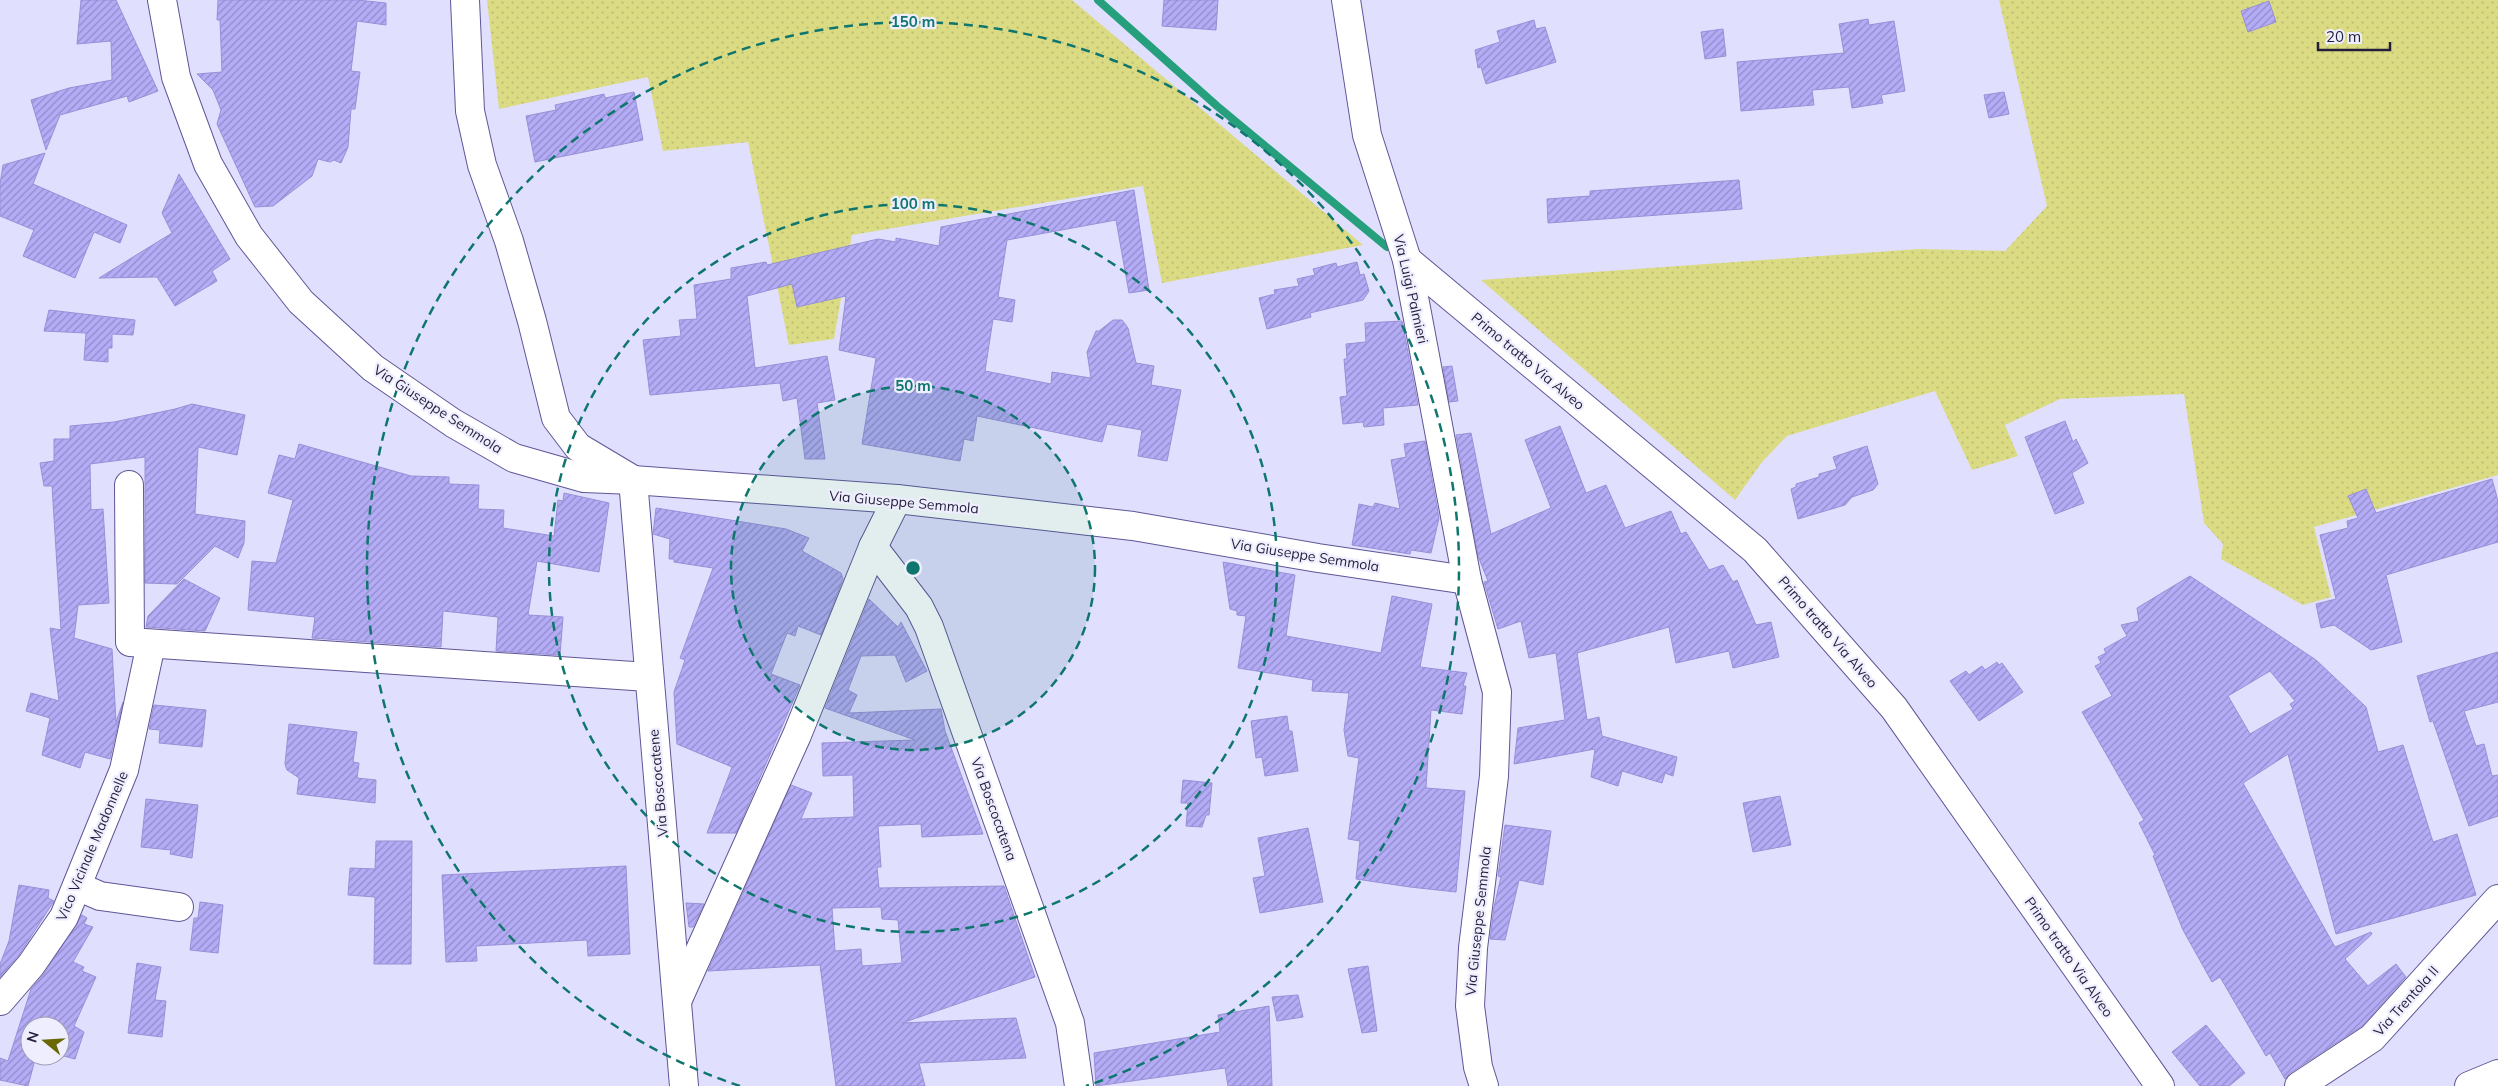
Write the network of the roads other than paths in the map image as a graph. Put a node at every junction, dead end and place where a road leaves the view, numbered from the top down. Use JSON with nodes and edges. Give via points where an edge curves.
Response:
{"nodes":[{"id":1,"x":162,"y":0,"type":"edge"},
{"id":2,"x":466,"y":0,"type":"edge"},
{"id":3,"x":1346,"y":0,"type":"edge"},
{"id":4,"x":1407,"y":260,"type":"junction"},
{"id":5,"x":633,"y":480,"type":"junction"},
{"id":6,"x":129,"y":485,"type":"dead end"},
{"id":7,"x":897,"y":499,"type":"junction"},
{"id":8,"x":873,"y":547,"type":"junction"},
{"id":9,"x":1468,"y":580,"type":"junction"},
{"id":10,"x":151,"y":644,"type":"junction"},
{"id":11,"x":648,"y":677,"type":"junction"},
{"id":12,"x":77,"y":886,"type":"junction"},
{"id":13,"x":2498,"y":899,"type":"edge"},
{"id":14,"x":179,"y":907,"type":"dead end"},
{"id":15,"x":678,"y":998,"type":"junction"},
{"id":16,"x":0,"y":1000,"type":"edge"},
{"id":17,"x":2498,"y":1074,"type":"edge"},
{"id":18,"x":684,"y":1086,"type":"edge"},
{"id":19,"x":1079,"y":1086,"type":"edge"},
{"id":20,"x":1484,"y":1086,"type":"edge"},
{"id":21,"x":2160,"y":1086,"type":"edge"},
{"id":22,"x":2299,"y":1086,"type":"edge"},
{"id":23,"x":2469,"y":1086,"type":"edge"}],
"edges":[{"from":1,"to":5,"type":"main road","name":"Via Giuseppe Semmola","via":[[176,77],[208,164],[249,236],[300,302],[373,368],[453,423],[514,458],[584,478]]},
{"from":2,"to":5,"type":"main road","name":"Via Giuseppe Semmola","via":[[470,111],[482,165],[509,241],[532,321],[556,418],[578,446]]},
{"from":3,"to":4,"type":"main road","name":"Via Luigi Palmieri","via":[[1368,135]]},
{"from":4,"to":9,"type":"main road","name":"Via Luigi Palmieri"},
{"from":4,"to":21,"type":"main road","name":"Primo tratto Via Alveo","via":[[1755,550],[1894,708]]},
{"from":5,"to":7,"type":"main road","name":"Via Giuseppe Semmola"},
{"from":5,"to":11,"type":"main road","name":"Via Boscocatene"},
{"from":6,"to":10,"type":"main road","via":[[130,642]]},
{"from":7,"to":8,"type":"main road"},
{"from":7,"to":9,"type":"main road","name":"Via Giuseppe Semmola","via":[[1132,526]]},
{"from":8,"to":15,"type":"main road","via":[[797,735]]},
{"from":8,"to":19,"type":"main road","name":"Via Boscocatena","via":[[919,607],[929,627],[1070,1023]]},
{"from":9,"to":20,"type":"main road","name":"Via Giuseppe Semmola","via":[[1497,692],[1494,776],[1473,948],[1470,1006],[1478,1067]]},
{"from":10,"to":11,"type":"main road"},
{"from":10,"to":12,"type":"main road","name":"Vico Vicinale Madonnelle","via":[[124,770]]},
{"from":11,"to":15,"type":"main road","name":"Via Boscocatene"},
{"from":12,"to":14,"type":"main road","via":[[100,896]]},
{"from":12,"to":16,"type":"main road","name":"Vico Vicinale Madonnelle","via":[[64,917],[31,965]]},
{"from":13,"to":22,"type":"main road","name":"Via Trentola II","via":[[2372,1038]]},
{"from":15,"to":18,"type":"main road","name":"Via Boscocatene"},
{"from":17,"to":23,"type":"main road"}]}
